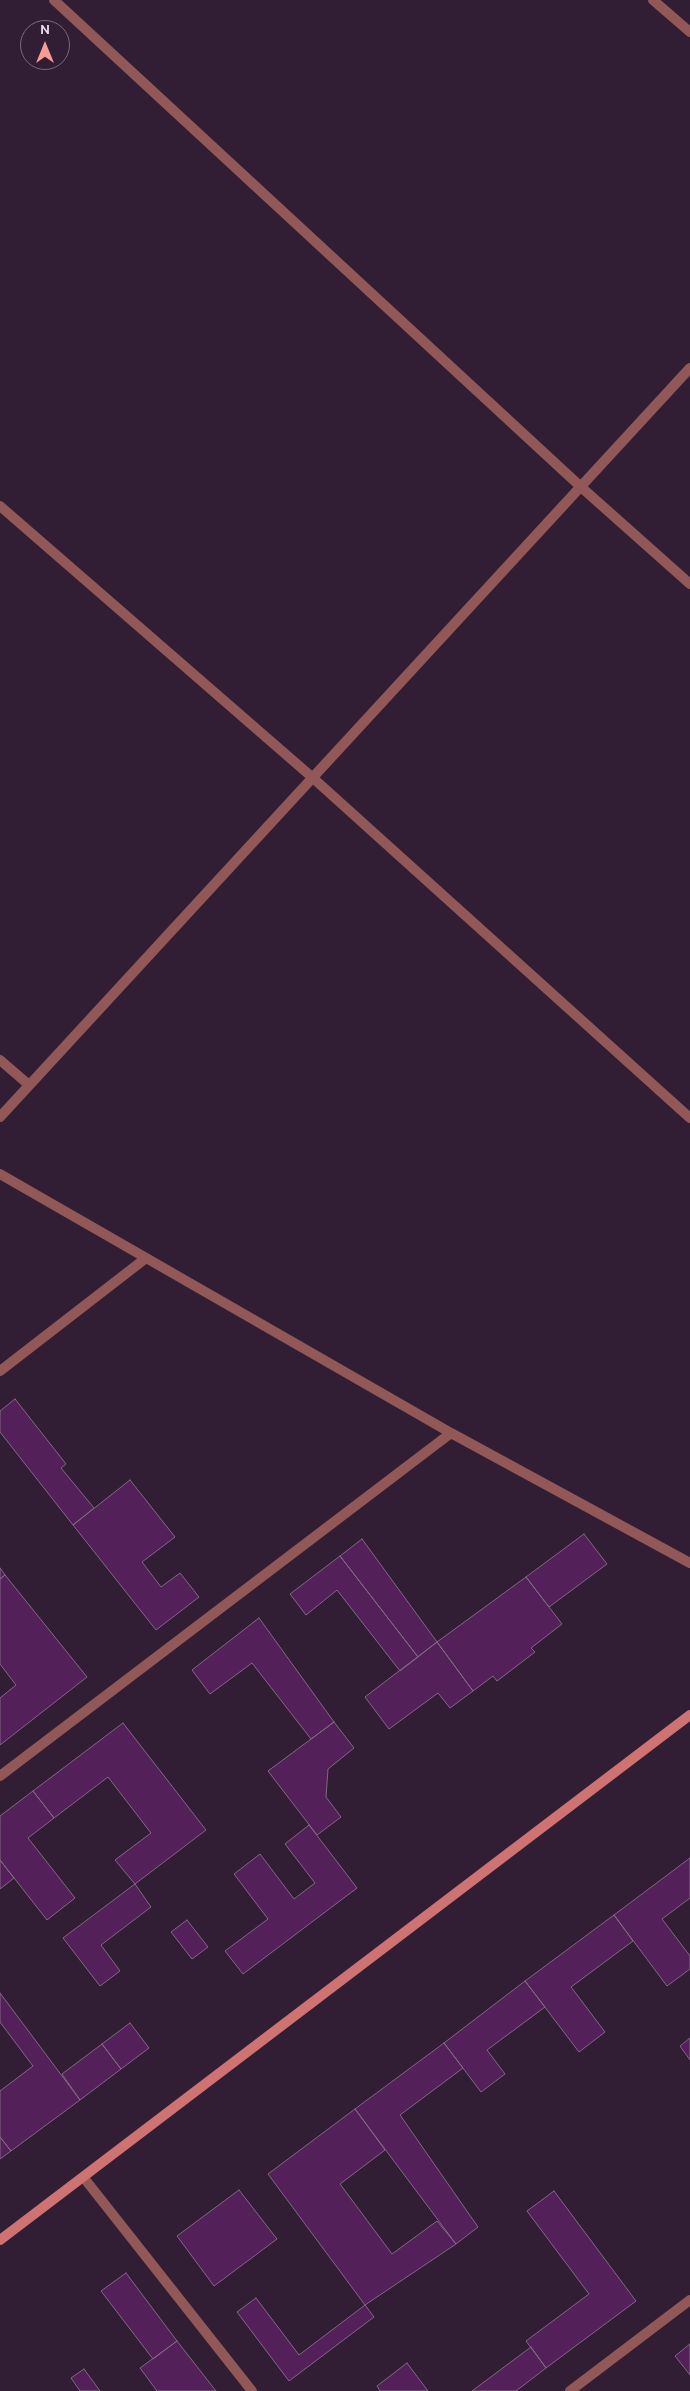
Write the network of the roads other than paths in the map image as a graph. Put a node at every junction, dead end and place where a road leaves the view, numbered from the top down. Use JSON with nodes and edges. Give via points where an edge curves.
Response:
{"nodes":[{"id":1,"x":54,"y":0,"type":"edge"},
{"id":2,"x":653,"y":0,"type":"edge"},
{"id":3,"x":690,"y":32,"type":"edge"},
{"id":4,"x":690,"y":368,"type":"edge"},
{"id":5,"x":581,"y":487,"type":"junction"},
{"id":6,"x":0,"y":506,"type":"edge"},
{"id":7,"x":690,"y":584,"type":"edge"},
{"id":8,"x":313,"y":778,"type":"junction"},
{"id":9,"x":0,"y":1060,"type":"edge"},
{"id":10,"x":29,"y":1085,"type":"junction"},
{"id":11,"x":0,"y":1117,"type":"edge"},
{"id":12,"x":690,"y":1118,"type":"edge"},
{"id":13,"x":0,"y":1174,"type":"edge"},
{"id":14,"x":146,"y":1258,"type":"junction"},
{"id":15,"x":0,"y":1371,"type":"edge"},
{"id":16,"x":451,"y":1433,"type":"junction"},
{"id":17,"x":690,"y":1563,"type":"edge"},
{"id":18,"x":690,"y":1715,"type":"edge"},
{"id":19,"x":0,"y":1776,"type":"edge"},
{"id":20,"x":84,"y":2178,"type":"junction"},
{"id":21,"x":0,"y":2240,"type":"edge"},
{"id":22,"x":690,"y":2300,"type":"edge"},
{"id":23,"x":252,"y":2391,"type":"edge"},
{"id":24,"x":570,"y":2391,"type":"edge"}],
"edges":[{"from":1,"to":5,"type":"street"},
{"from":2,"to":3,"type":"street"},
{"from":4,"to":5,"type":"street"},
{"from":5,"to":7,"type":"street"},
{"from":5,"to":8,"type":"street"},
{"from":6,"to":8,"type":"street"},
{"from":8,"to":10,"type":"street"},
{"from":8,"to":12,"type":"street"},
{"from":9,"to":10,"type":"street"},
{"from":10,"to":11,"type":"street"},
{"from":13,"to":14,"type":"street"},
{"from":14,"to":15,"type":"street"},
{"from":14,"to":16,"type":"street"},
{"from":16,"to":17,"type":"street"},
{"from":16,"to":19,"type":"street"},
{"from":18,"to":20,"type":"street"},
{"from":20,"to":21,"type":"street"},
{"from":20,"to":23,"type":"street"},
{"from":22,"to":24,"type":"street"}]}
